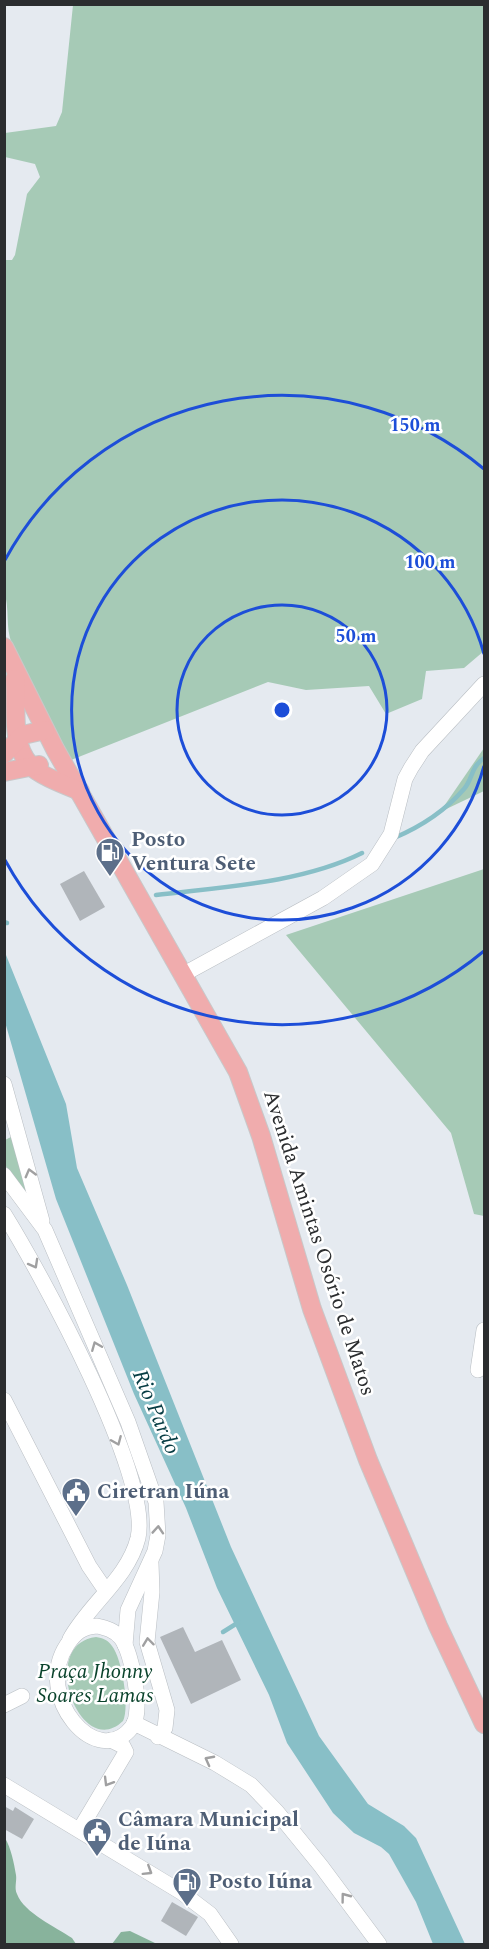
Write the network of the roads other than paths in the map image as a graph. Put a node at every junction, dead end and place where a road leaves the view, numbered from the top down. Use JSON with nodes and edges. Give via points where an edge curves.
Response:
{"nodes":[{"id":1,"x":4,"y":647,"type":"edge"},
{"id":2,"x":15,"y":671,"type":"junction"},
{"id":3,"x":484,"y":684,"type":"edge"},
{"id":4,"x":45,"y":730,"type":"junction"},
{"id":5,"x":17,"y":739,"type":"junction"},
{"id":6,"x":55,"y":749,"type":"junction"},
{"id":7,"x":4,"y":754,"type":"edge"},
{"id":8,"x":31,"y":767,"type":"junction"},
{"id":9,"x":4,"y":772,"type":"edge"},
{"id":10,"x":80,"y":791,"type":"junction"},
{"id":11,"x":184,"y":974,"type":"junction"},
{"id":12,"x":4,"y":1084,"type":"edge"},
{"id":13,"x":10,"y":1121,"type":"edge"},
{"id":14,"x":4,"y":1175,"type":"edge"},
{"id":15,"x":4,"y":1214,"type":"edge"},
{"id":16,"x":45,"y":1230,"type":"junction"},
{"id":17,"x":484,"y":1330,"type":"edge"},
{"id":18,"x":478,"y":1370,"type":"dead end"},
{"id":19,"x":4,"y":1400,"type":"edge"},
{"id":20,"x":150,"y":1561,"type":"junction"},
{"id":21,"x":106,"y":1591,"type":"junction"},
{"id":22,"x":70,"y":1639,"type":"junction"},
{"id":23,"x":125,"y":1645,"type":"junction"},
{"id":24,"x":22,"y":1696,"type":"dead end"},
{"id":25,"x":4,"y":1705,"type":"edge"},
{"id":26,"x":134,"y":1723,"type":"junction"},
{"id":27,"x":484,"y":1724,"type":"edge"},
{"id":28,"x":158,"y":1737,"type":"junction"},
{"id":29,"x":111,"y":1740,"type":"junction"},
{"id":30,"x":4,"y":1785,"type":"edge"},
{"id":31,"x":80,"y":1829,"type":"junction"},
{"id":32,"x":231,"y":1944,"type":"edge"},
{"id":33,"x":379,"y":1944,"type":"edge"}],
"edges":[{"from":1,"to":2,"type":"main road"},
{"from":2,"to":4,"type":"main road","name":"Avenida Amintas Osório de Matos"},
{"from":2,"to":5,"type":"main road"},
{"from":3,"to":11,"type":"street","via":[[411,768],[391,834],[372,864],[324,898]]},
{"from":4,"to":5,"type":"main road"},
{"from":4,"to":6,"type":"main road","name":"Avenida Amintas Osório de Matos"},
{"from":5,"to":7,"type":"main road"},
{"from":5,"to":8,"type":"main road"},
{"from":6,"to":8,"type":"main road","via":[[46,762]]},
{"from":6,"to":10,"type":"main road","name":"Avenida Amintas Osório de Matos"},
{"from":8,"to":9,"type":"main road"},
{"from":8,"to":10,"type":"main road"},
{"from":10,"to":11,"type":"main road","name":"Avenida Amintas Osório de Matos"},
{"from":11,"to":27,"type":"main road","name":"Avenida Amintas Osório de Matos","via":[[244,1086],[312,1309],[364,1449]]},
{"from":12,"to":13,"type":"street"},
{"from":16,"to":13,"type":"street","one_way":true},
{"from":14,"to":16,"type":"street"},
{"from":15,"to":21,"type":"street","one_way":true,"via":[[53,1299],[110,1424],[132,1484],[140,1520],[138,1535],[129,1558]]},
{"from":20,"to":16,"type":"street","one_way":true,"via":[[159,1518],[153,1490],[89,1328]]},
{"from":17,"to":18,"type":"street"},
{"from":19,"to":21,"type":"street","via":[[89,1566]]},
{"from":20,"to":23,"type":"street","via":[[128,1610]]},
{"from":28,"to":20,"type":"street","one_way":true,"via":[[165,1728],[167,1710],[147,1642],[152,1592]]},
{"from":21,"to":22,"type":"street"},
{"from":22,"to":23,"type":"street","via":[[79,1630],[97,1626],[113,1631]]},
{"from":22,"to":29,"type":"street","via":[[54,1681],[60,1701],[71,1720],[97,1738]]},
{"from":23,"to":26,"type":"street","via":[[138,1704]]},
{"from":24,"to":25,"type":"street"},
{"from":26,"to":28,"type":"street"},
{"from":26,"to":29,"type":"street"},
{"from":33,"to":28,"type":"street","one_way":true,"via":[[321,1866],[251,1785],[215,1762]]},
{"from":29,"to":31,"type":"street","one_way":true,"via":[[126,1752]]},
{"from":30,"to":31,"type":"street"},
{"from":31,"to":32,"type":"street","one_way":true,"via":[[204,1908]]}]}
